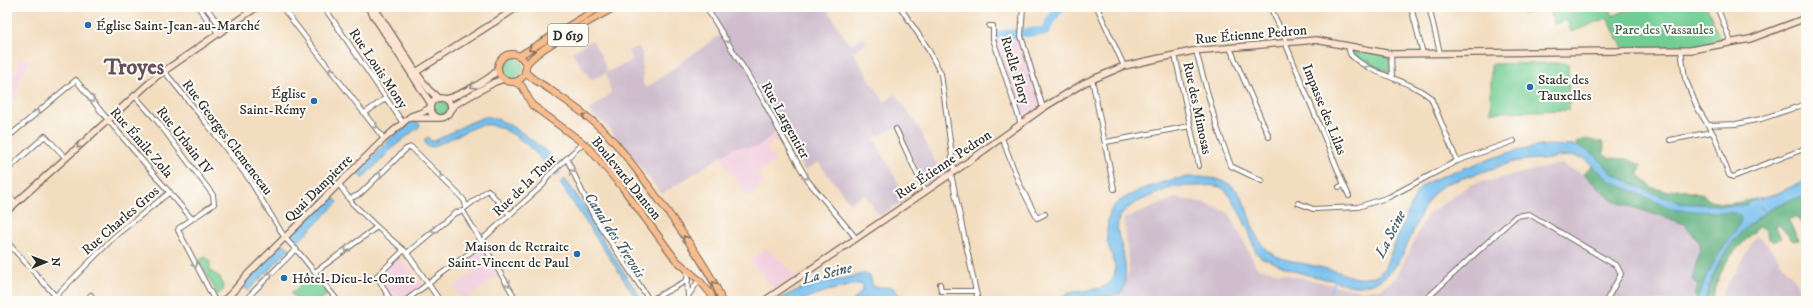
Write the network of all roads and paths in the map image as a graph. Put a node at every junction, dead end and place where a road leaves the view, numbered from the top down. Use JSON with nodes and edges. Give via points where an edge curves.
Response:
{"nodes":[{"id":1,"x":198,"y":7,"type":"edge"},
{"id":2,"x":206,"y":7,"type":"edge"},
{"id":3,"x":257,"y":7,"type":"edge"},
{"id":4,"x":282,"y":7,"type":"edge"},
{"id":5,"x":324,"y":7,"type":"edge"},
{"id":6,"x":368,"y":7,"type":"edge"},
{"id":7,"x":374,"y":7,"type":"edge"},
{"id":8,"x":518,"y":7,"type":"edge"},
{"id":9,"x":600,"y":7,"type":"edge"},
{"id":10,"x":615,"y":7,"type":"edge"},
{"id":11,"x":706,"y":7,"type":"edge"},
{"id":12,"x":900,"y":7,"type":"edge"},
{"id":13,"x":1023,"y":7,"type":"edge"},
{"id":14,"x":1097,"y":7,"type":"edge"},
{"id":15,"x":1270,"y":7,"type":"edge"},
{"id":16,"x":1411,"y":7,"type":"edge"},
{"id":17,"x":1429,"y":7,"type":"edge"},
{"id":18,"x":1717,"y":7,"type":"edge"},
{"id":19,"x":1806,"y":18,"type":"edge"},
{"id":20,"x":989,"y":26,"type":"dead end"},
{"id":21,"x":224,"y":30,"type":"junction"},
{"id":22,"x":218,"y":33,"type":"junction"},
{"id":23,"x":1286,"y":42,"type":"junction"},
{"id":24,"x":1731,"y":42,"type":"junction"},
{"id":25,"x":1349,"y":46,"type":"junction"},
{"id":26,"x":1230,"y":48,"type":"junction"},
{"id":27,"x":1681,"y":50,"type":"junction"},
{"id":28,"x":1196,"y":51,"type":"junction"},
{"id":29,"x":1440,"y":53,"type":"junction"},
{"id":30,"x":1391,"y":54,"type":"junction"},
{"id":31,"x":1424,"y":54,"type":"junction"},
{"id":32,"x":1175,"y":55,"type":"junction"},
{"id":33,"x":519,"y":56,"type":"junction"},
{"id":34,"x":1124,"y":66,"type":"junction"},
{"id":35,"x":498,"y":69,"type":"junction"},
{"id":36,"x":525,"y":69,"type":"junction"},
{"id":37,"x":164,"y":70,"type":"junction"},
{"id":38,"x":416,"y":72,"type":"junction"},
{"id":39,"x":1392,"y":77,"type":"junction"},
{"id":40,"x":504,"y":79,"type":"junction"},
{"id":41,"x":1092,"y":79,"type":"junction"},
{"id":42,"x":514,"y":82,"type":"junction"},
{"id":43,"x":134,"y":95,"type":"junction"},
{"id":44,"x":386,"y":98,"type":"junction"},
{"id":45,"x":438,"y":98,"type":"junction"},
{"id":46,"x":445,"y":99,"type":"junction"},
{"id":47,"x":1806,"y":104,"type":"edge"},
{"id":48,"x":430,"y":106,"type":"junction"},
{"id":49,"x":1043,"y":108,"type":"junction"},
{"id":50,"x":451,"y":109,"type":"junction"},
{"id":51,"x":365,"y":113,"type":"junction"},
{"id":52,"x":437,"y":118,"type":"junction"},
{"id":53,"x":108,"y":120,"type":"junction"},
{"id":54,"x":404,"y":122,"type":"junction"},
{"id":55,"x":1021,"y":124,"type":"junction"},
{"id":56,"x":1709,"y":125,"type":"junction"},
{"id":57,"x":1190,"y":126,"type":"junction"},
{"id":58,"x":896,"y":129,"type":"dead end"},
{"id":59,"x":1712,"y":132,"type":"junction"},
{"id":60,"x":1270,"y":137,"type":"dead end"},
{"id":61,"x":7,"y":138,"type":"edge"},
{"id":62,"x":1002,"y":138,"type":"junction"},
{"id":63,"x":384,"y":139,"type":"junction"},
{"id":64,"x":1670,"y":140,"type":"dead end"},
{"id":65,"x":1514,"y":141,"type":"dead end"},
{"id":66,"x":1106,"y":142,"type":"junction"},
{"id":67,"x":583,"y":143,"type":"junction"},
{"id":68,"x":1806,"y":148,"type":"edge"},
{"id":69,"x":66,"y":158,"type":"junction"},
{"id":70,"x":567,"y":159,"type":"junction"},
{"id":71,"x":1457,"y":161,"type":"junction"},
{"id":72,"x":1199,"y":166,"type":"dead end"},
{"id":73,"x":7,"y":170,"type":"edge"},
{"id":74,"x":952,"y":172,"type":"junction"},
{"id":75,"x":1262,"y":181,"type":"dead end"},
{"id":76,"x":339,"y":184,"type":"junction"},
{"id":77,"x":1344,"y":185,"type":"junction"},
{"id":78,"x":1339,"y":187,"type":"dead end"},
{"id":79,"x":1114,"y":189,"type":"dead end"},
{"id":80,"x":925,"y":191,"type":"junction"},
{"id":81,"x":170,"y":192,"type":"junction"},
{"id":82,"x":7,"y":193,"type":"edge"},
{"id":83,"x":1349,"y":196,"type":"dead end"},
{"id":84,"x":349,"y":199,"type":"junction"},
{"id":85,"x":16,"y":203,"type":"junction"},
{"id":86,"x":1298,"y":203,"type":"dead end"},
{"id":87,"x":464,"y":209,"type":"junction"},
{"id":88,"x":7,"y":211,"type":"edge"},
{"id":89,"x":1045,"y":214,"type":"dead end"},
{"id":90,"x":510,"y":215,"type":"junction"},
{"id":91,"x":192,"y":219,"type":"junction"},
{"id":92,"x":376,"y":227,"type":"junction"},
{"id":93,"x":285,"y":238,"type":"junction"},
{"id":94,"x":856,"y":238,"type":"junction"},
{"id":95,"x":7,"y":242,"type":"edge"},
{"id":96,"x":482,"y":243,"type":"junction"},
{"id":97,"x":296,"y":249,"type":"junction"},
{"id":98,"x":406,"y":251,"type":"junction"},
{"id":99,"x":687,"y":270,"type":"junction"},
{"id":100,"x":706,"y":270,"type":"junction"},
{"id":101,"x":315,"y":272,"type":"junction"},
{"id":102,"x":688,"y":280,"type":"junction"},
{"id":103,"x":699,"y":280,"type":"junction"},
{"id":104,"x":940,"y":284,"type":"dead end"},
{"id":105,"x":428,"y":285,"type":"junction"},
{"id":106,"x":975,"y":291,"type":"junction"},
{"id":107,"x":56,"y":295,"type":"junction"},
{"id":108,"x":91,"y":295,"type":"dead end"},
{"id":109,"x":688,"y":298,"type":"edge"},
{"id":110,"x":230,"y":299,"type":"edge"},
{"id":111,"x":722,"y":300,"type":"edge"},
{"id":112,"x":51,"y":301,"type":"edge"},
{"id":113,"x":60,"y":301,"type":"edge"},
{"id":114,"x":85,"y":301,"type":"edge"},
{"id":115,"x":218,"y":301,"type":"edge"},
{"id":116,"x":222,"y":301,"type":"edge"},
{"id":117,"x":244,"y":301,"type":"edge"},
{"id":118,"x":338,"y":301,"type":"edge"},
{"id":119,"x":391,"y":301,"type":"edge"},
{"id":120,"x":405,"y":301,"type":"edge"},
{"id":121,"x":440,"y":301,"type":"edge"},
{"id":122,"x":517,"y":301,"type":"edge"},
{"id":123,"x":650,"y":301,"type":"edge"},
{"id":124,"x":713,"y":301,"type":"edge"},
{"id":125,"x":764,"y":301,"type":"edge"},
{"id":126,"x":978,"y":301,"type":"edge"},
{"id":127,"x":1424,"y":301,"type":"edge"},
{"id":128,"x":1606,"y":301,"type":"edge"}],
"edges":[{"from":1,"to":22,"type":"street"},
{"from":2,"to":21,"type":"street"},
{"from":3,"to":21,"type":"street"},
{"from":51,"to":4,"type":"street","one_way":true},
{"from":5,"to":44,"type":"street","name":"Rue Louis Mony"},
{"from":6,"to":48,"type":"street"},
{"from":7,"to":38,"type":"street"},
{"from":8,"to":38,"type":"street"},
{"from":9,"to":33,"type":"main road","number":"D 619","one_way":true},
{"from":10,"to":36,"type":"main road","number":"D 619","via":[[543,50],[530,59]]},
{"from":11,"to":94,"type":"street","name":"Rue Largentier","one_way":true,"via":[[762,98],[805,175]]},
{"from":12,"to":74,"type":"street","via":[[927,47],[941,74]]},
{"from":13,"to":49,"type":"street","via":[[1021,33]]},
{"from":14,"to":34,"type":"street"},
{"from":15,"to":23,"type":"street","name":"Impasse des Lilas"},
{"from":16,"to":31,"type":"street"},
{"from":17,"to":29,"type":"street"},
{"from":18,"to":24,"type":"street"},
{"from":19,"to":24,"type":"street","name":"Rue Étienne Pedron","via":[[1750,39]]},
{"from":20,"to":55,"type":"street","name":"Ruelle Flory","via":[[993,26],[993,38]]},
{"from":21,"to":22,"type":"street"},
{"from":22,"to":37,"type":"street"},
{"from":23,"to":25,"type":"street","name":"Rue Étienne Pedron","via":[[1316,40]]},
{"from":23,"to":26,"type":"street","name":"Rue Étienne Pedron"},
{"from":23,"to":77,"type":"street","name":"Impasse des Lilas"},
{"from":24,"to":27,"type":"street","name":"Rue Étienne Pedron"},
{"from":25,"to":30,"type":"street","name":"Rue Étienne Pedron"},
{"from":25,"to":39,"type":"street","one_way":true,"via":[[1352,57]]},
{"from":26,"to":28,"type":"street","name":"Rue Étienne Pedron"},
{"from":26,"to":60,"type":"street"},
{"from":27,"to":29,"type":"street","name":"Rue Étienne Pedron"},
{"from":27,"to":56,"type":"street","via":[[1685,78],[1697,107]]},
{"from":28,"to":32,"type":"street","name":"Rue Étienne Pedron"},
{"from":28,"to":75,"type":"street","via":[[1217,127],[1232,166]]},
{"from":29,"to":31,"type":"street","name":"Rue Étienne Pedron"},
{"from":30,"to":31,"type":"street","name":"Rue Étienne Pedron"},
{"from":30,"to":39,"type":"street"},
{"from":32,"to":34,"type":"street","name":"Rue Étienne Pedron"},
{"from":32,"to":57,"type":"street","name":"Rue des Mimosas"},
{"from":33,"to":35,"type":"main road","via":[[511,54],[503,58]]},
{"from":33,"to":36,"type":"main road"},
{"from":34,"to":41,"type":"street","name":"Rue Étienne Pedron"},
{"from":35,"to":40,"type":"main road"},
{"from":35,"to":46,"type":"street","one_way":true,"via":[[492,76]]},
{"from":36,"to":42,"type":"main road","via":[[521,78]]},
{"from":100,"to":36,"type":"main road","name":"Boulevard Danton","one_way":true,"via":[[658,198],[605,132],[553,91],[531,78]]},
{"from":37,"to":43,"type":"street"},
{"from":37,"to":93,"type":"street","name":"Rue Georges Clemenceau","via":[[249,180]]},
{"from":38,"to":45,"type":"street"},
{"from":39,"to":71,"type":"street","via":[[1431,98]]},
{"from":40,"to":42,"type":"main road"},
{"from":40,"to":50,"type":"street","via":[[454,105]]},
{"from":41,"to":49,"type":"street","name":"Rue Étienne Pedron"},
{"from":41,"to":66,"type":"street"},
{"from":42,"to":67,"type":"main road","name":"Boulevard Danton","via":[[522,86],[532,105]]},
{"from":43,"to":53,"type":"street"},
{"from":43,"to":91,"type":"street","name":"Rue Urbain IV","via":[[158,122],[213,195],[214,204]]},
{"from":44,"to":51,"type":"street"},
{"from":44,"to":54,"type":"street","name":"Rue Louis Mony"},
{"from":45,"to":46,"type":"street"},
{"from":45,"to":48,"type":"street"},
{"from":46,"to":50,"type":"street"},
{"from":47,"to":56,"type":"street","via":[[1755,120]]},
{"from":48,"to":52,"type":"street"},
{"from":48,"to":54,"type":"street","name":"Quai Dampierre"},
{"from":49,"to":55,"type":"street","name":"Rue Étienne Pedron"},
{"from":50,"to":52,"type":"street","via":[[446,117]]},
{"from":51,"to":63,"type":"street","one_way":true},
{"from":52,"to":54,"type":"street","via":[[413,118]]},
{"from":61,"to":53,"type":"street","name":"Rue Émile Zola","one_way":true,"via":[[76,80]]},
{"from":53,"to":69,"type":"street","one_way":true},
{"from":53,"to":81,"type":"street","name":"Rue Émile Zola"},
{"from":54,"to":63,"type":"street","name":"Quai Dampierre"},
{"from":55,"to":62,"type":"street","name":"Rue Étienne Pedron"},
{"from":56,"to":59,"type":"street"},
{"from":57,"to":66,"type":"street"},
{"from":57,"to":72,"type":"street","name":"Rue des Mimosas"},
{"from":58,"to":80,"type":"street"},
{"from":59,"to":64,"type":"street"},
{"from":59,"to":68,"type":"street","via":[[1729,175],[1733,177]]},
{"from":62,"to":74,"type":"street","name":"Rue Étienne Pedron"},
{"from":62,"to":89,"type":"street","via":[[1019,183],[1037,218]]},
{"from":63,"to":76,"type":"street","name":"Quai Dampierre"},
{"from":65,"to":71,"type":"street"},
{"from":66,"to":79,"type":"street"},
{"from":67,"to":70,"type":"street","name":"Rue de la Tour"},
{"from":67,"to":99,"type":"main road","name":"Boulevard Danton","via":[[622,187],[676,260]]},
{"from":69,"to":73,"type":"street","via":[[45,136]]},
{"from":69,"to":85,"type":"street"},
{"from":70,"to":90,"type":"street","name":"Rue de la Tour"},
{"from":123,"to":70,"type":"street","one_way":true,"via":[[594,217]]},
{"from":71,"to":86,"type":"street","via":[[1389,197],[1358,207],[1313,209]]},
{"from":74,"to":80,"type":"street","name":"Rue Étienne Pedron"},
{"from":74,"to":106,"type":"street"},
{"from":76,"to":84,"type":"street"},
{"from":76,"to":93,"type":"street","name":"Quai Dampierre"},
{"from":77,"to":78,"type":"street"},
{"from":77,"to":83,"type":"street","name":"Impasse des Lilas"},
{"from":80,"to":94,"type":"street","name":"Rue Étienne Pedron"},
{"from":81,"to":91,"type":"street","name":"Rue Émile Zola"},
{"from":81,"to":107,"type":"street","name":"Rue Charles Gros","via":[[115,236]]},
{"from":82,"to":85,"type":"street"},
{"from":84,"to":87,"type":"street","one_way":true,"via":[[360,194],[406,149],[412,148],[464,200]]},
{"from":84,"to":92,"type":"street"},
{"from":85,"to":88,"type":"street"},
{"from":87,"to":90,"type":"street","via":[[488,190]]},
{"from":87,"to":96,"type":"street"},
{"from":87,"to":98,"type":"street","one_way":true,"via":[[455,213]]},
{"from":90,"to":96,"type":"street","name":"Rue de la Tour"},
{"from":91,"to":115,"type":"street","one_way":true,"via":[[178,230],[214,298]]},
{"from":92,"to":98,"type":"street"},
{"from":92,"to":101,"type":"street","one_way":true},
{"from":93,"to":97,"type":"street","name":"Rue Georges Clemenceau"},
{"from":93,"to":110,"type":"street","name":"Quai Dampierre","via":[[235,287]]},
{"from":94,"to":125,"type":"street","name":"Rue Étienne Pedron"},
{"from":95,"to":107,"type":"street"},
{"from":96,"to":105,"type":"street","name":"Rue de la Tour"},
{"from":96,"to":122,"type":"street","one_way":true},
{"from":97,"to":101,"type":"street","name":"Rue Georges Clemenceau"},
{"from":117,"to":97,"type":"street","one_way":true},
{"from":98,"to":105,"type":"street"},
{"from":98,"to":119,"type":"street","via":[[377,276]]},
{"from":99,"to":102,"type":"street"},
{"from":99,"to":103,"type":"main road","name":"Boulevard Danton"},
{"from":100,"to":103,"type":"main road"},
{"from":111,"to":100,"type":"main road","name":"Boulevard Danton","one_way":true},
{"from":101,"to":118,"type":"street","name":"Rue Georges Clemenceau"},
{"from":102,"to":109,"type":"street"},
{"from":102,"to":123,"type":"street"},
{"from":103,"to":109,"type":"street"},
{"from":103,"to":124,"type":"main road","name":"Boulevard Danton","via":[[711,294]]},
{"from":104,"to":106,"type":"street","via":[[941,291]]},
{"from":105,"to":120,"type":"street","name":"Rue de la Tour"},
{"from":105,"to":121,"type":"street"},
{"from":106,"to":126,"type":"street"},
{"from":107,"to":112,"type":"street","name":"Rue Charles Gros"},
{"from":107,"to":113,"type":"street"},
{"from":108,"to":114,"type":"street"},
{"from":110,"to":116,"type":"street"},
{"from":127,"to":128,"type":"street","via":[[1516,216],[1530,214],[1617,266],[1621,274]]}]}
